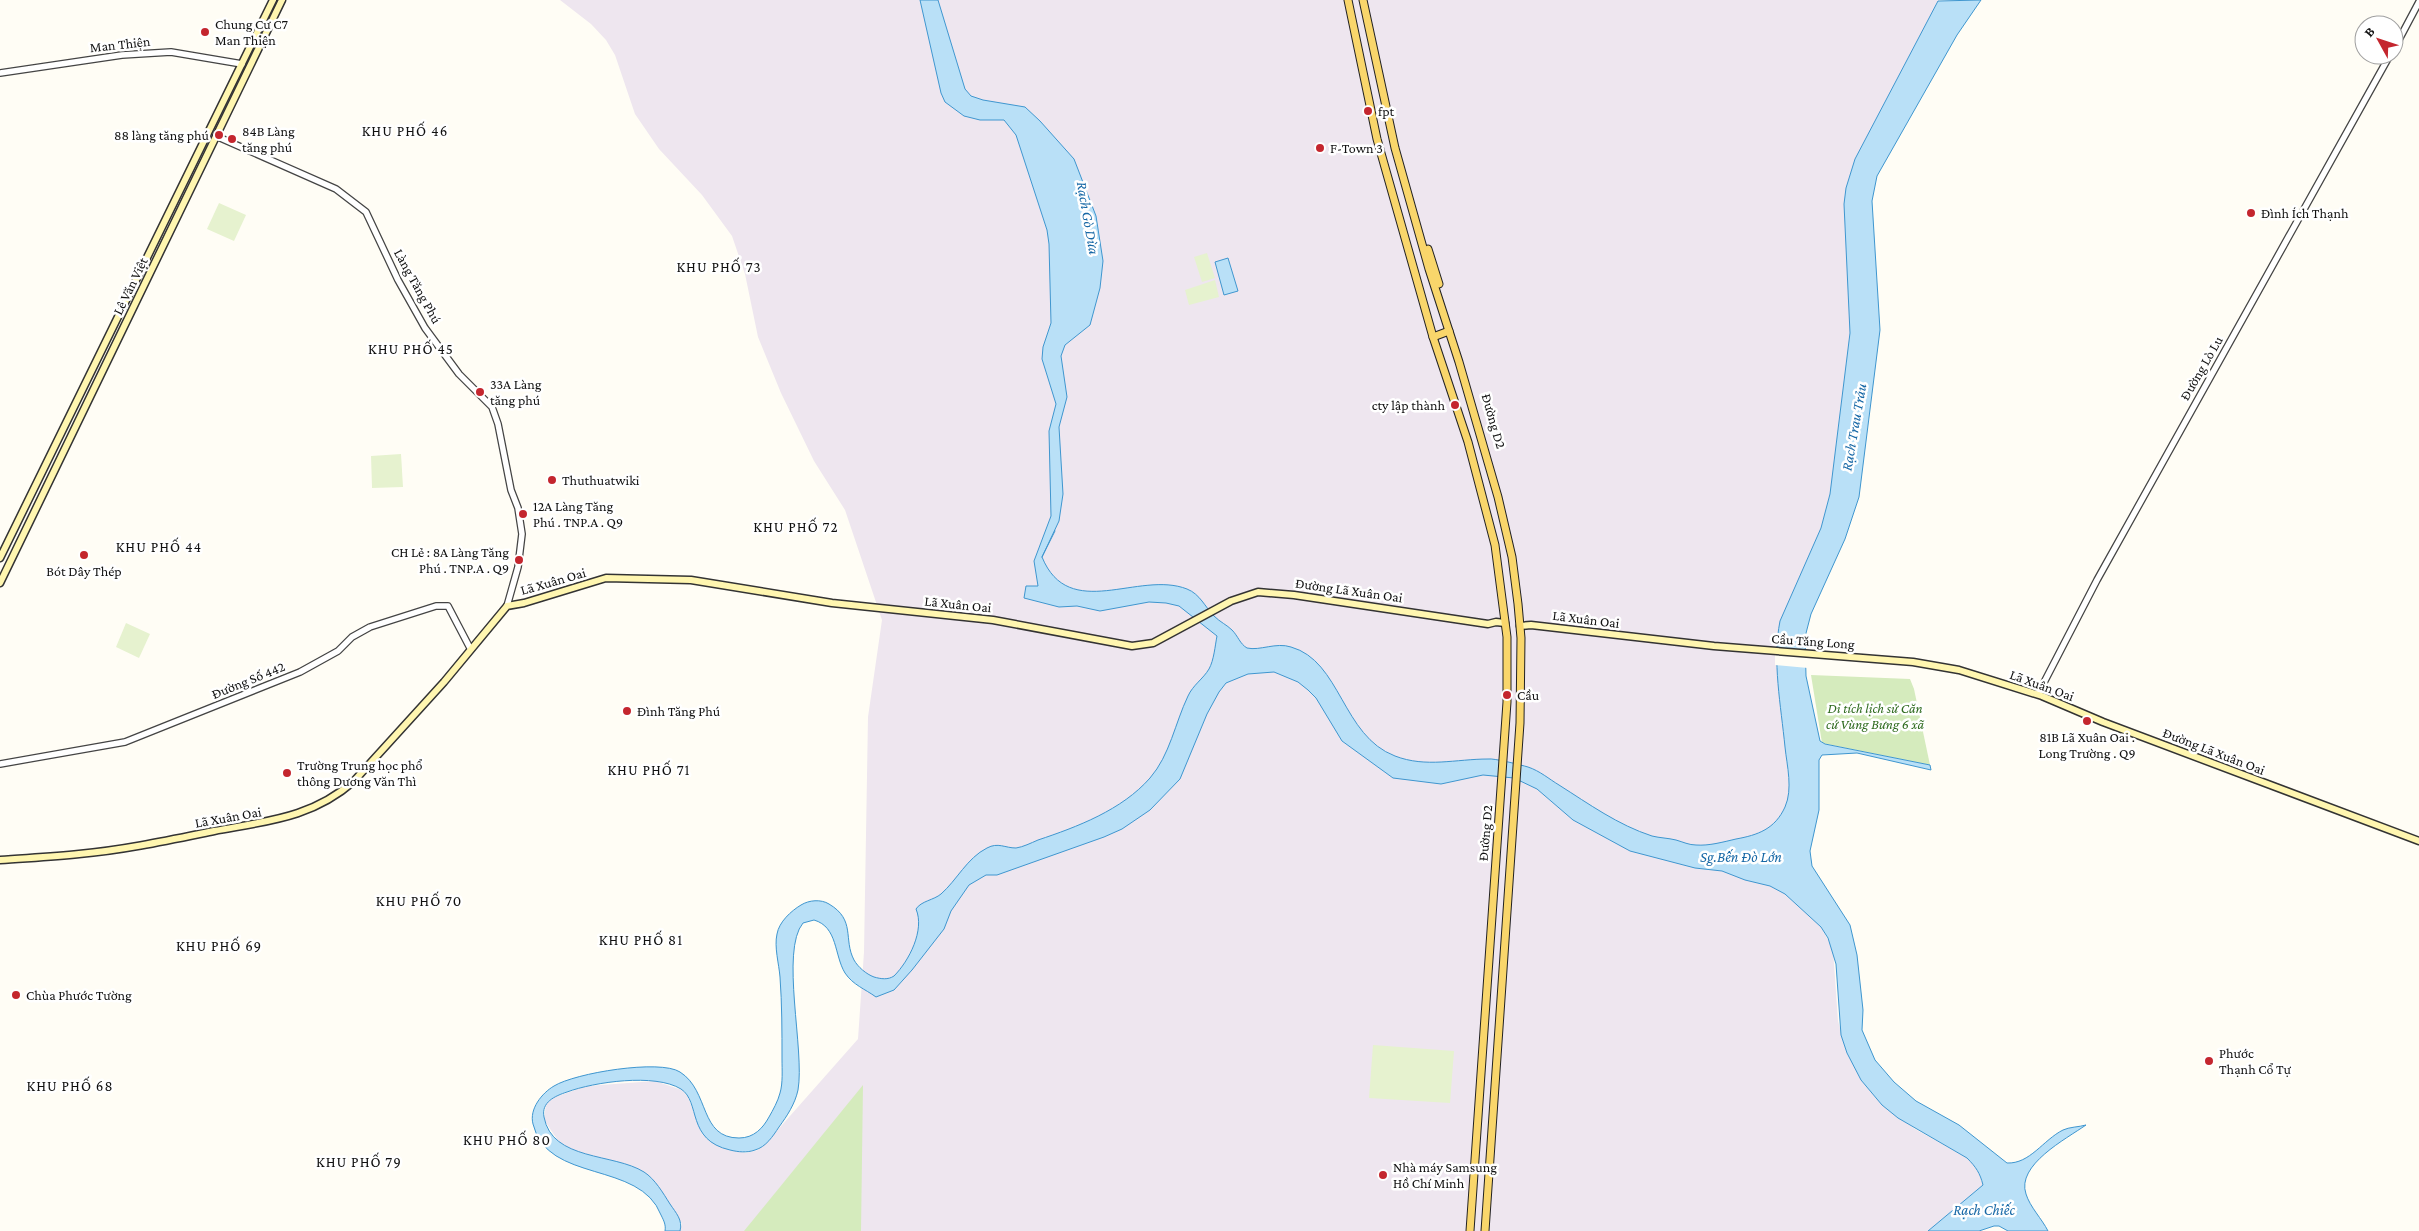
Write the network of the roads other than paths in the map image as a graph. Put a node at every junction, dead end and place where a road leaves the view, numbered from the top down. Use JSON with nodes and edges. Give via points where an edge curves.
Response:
{"nodes":[{"id":1,"x":273,"y":0,"type":"edge"},
{"id":2,"x":282,"y":0,"type":"edge"},
{"id":3,"x":1343,"y":0,"type":"edge"},
{"id":4,"x":1348,"y":0,"type":"edge"},
{"id":5,"x":1363,"y":0,"type":"edge"},
{"id":6,"x":1368,"y":0,"type":"edge"},
{"id":7,"x":2419,"y":2,"type":"edge"},
{"id":8,"x":1349,"y":11,"type":"junction"},
{"id":9,"x":1368,"y":26,"type":"junction"},
{"id":10,"x":2404,"y":30,"type":"edge"},
{"id":11,"x":1371,"y":40,"type":"junction"},
{"id":12,"x":1357,"y":44,"type":"junction"},
{"id":13,"x":242,"y":64,"type":"junction"},
{"id":14,"x":2384,"y":65,"type":"edge"},
{"id":15,"x":250,"y":66,"type":"junction"},
{"id":16,"x":0,"y":73,"type":"edge"},
{"id":17,"x":208,"y":132,"type":"junction"},
{"id":18,"x":216,"y":136,"type":"junction"},
{"id":19,"x":1400,"y":167,"type":"junction"},
{"id":20,"x":1386,"y":171,"type":"junction"},
{"id":21,"x":1449,"y":331,"type":"junction"},
{"id":22,"x":1434,"y":336,"type":"junction"},
{"id":23,"x":103,"y":348,"type":"junction"},
{"id":24,"x":112,"y":352,"type":"junction"},
{"id":25,"x":54,"y":447,"type":"junction"},
{"id":26,"x":64,"y":452,"type":"junction"},
{"id":27,"x":47,"y":462,"type":"junction"},
{"id":28,"x":57,"y":466,"type":"junction"},
{"id":29,"x":32,"y":492,"type":"junction"},
{"id":30,"x":42,"y":497,"type":"junction"},
{"id":31,"x":0,"y":558,"type":"edge"},
{"id":32,"x":0,"y":583,"type":"edge"},
{"id":33,"x":507,"y":606,"type":"junction"},
{"id":34,"x":1195,"y":620,"type":"joint"},
{"id":35,"x":1505,"y":623,"type":"junction"},
{"id":36,"x":1520,"y":626,"type":"junction"},
{"id":37,"x":1650,"y":639,"type":"joint"},
{"id":38,"x":470,"y":648,"type":"junction"},
{"id":39,"x":1973,"y":674,"type":"joint"},
{"id":40,"x":2038,"y":694,"type":"junction"},
{"id":41,"x":2103,"y":722,"type":"joint"},
{"id":42,"x":0,"y":764,"type":"edge"},
{"id":43,"x":2419,"y":841,"type":"edge"},
{"id":44,"x":0,"y":860,"type":"edge"},
{"id":45,"x":1494,"y":878,"type":"junction"},
{"id":46,"x":1509,"y":879,"type":"junction"},
{"id":47,"x":1469,"y":1231,"type":"edge"},
{"id":48,"x":1485,"y":1231,"type":"edge"}],
"edges":[{"from":1,"to":13,"type":"main road","name":"Lê Văn Việt"},
{"from":2,"to":15,"type":"main road","name":"Lê Văn Việt"},
{"from":3,"to":8,"type":"main road","name":"Đường D2"},
{"from":4,"to":8,"type":"main road","name":"Đường D2"},
{"from":5,"to":9,"type":"main road","name":"Đường D2"},
{"from":6,"to":9,"type":"main road","name":"Đường D2"},
{"from":7,"to":10,"type":"street"},
{"from":8,"to":12,"type":"main road","name":"Đường D2"},
{"from":9,"to":11,"type":"main road","name":"Đường D2"},
{"from":11,"to":12,"type":"main road"},
{"from":11,"to":19,"type":"main road","name":"Đường D2"},
{"from":12,"to":20,"type":"main road","name":"Đường D2"},
{"from":13,"to":15,"type":"main road"},
{"from":13,"to":16,"type":"street","name":"Man Thiện","via":[[171,52]]},
{"from":13,"to":17,"type":"main road","name":"Lê Văn Việt"},
{"from":14,"to":40,"type":"street","name":"Đường Lò Lu","via":[[2097,580]]},
{"from":15,"to":18,"type":"main road","name":"Lê Văn Việt"},
{"from":17,"to":18,"type":"main road"},
{"from":17,"to":23,"type":"main road","name":"Lê Văn Việt"},
{"from":18,"to":24,"type":"main road","name":"Lê Văn Việt"},
{"from":18,"to":33,"type":"street","name":"Làng Tăng Phú","via":[[336,189],[366,212],[398,280],[426,328],[459,374],[492,407],[522,534],[518,567]]},
{"from":19,"to":20,"type":"main road"},
{"from":19,"to":21,"type":"main road","name":"Đường D2"},
{"from":20,"to":22,"type":"main road","name":"Đường D2"},
{"from":21,"to":22,"type":"main road"},
{"from":21,"to":36,"type":"main road","name":"Đường D2","via":[[1498,497],[1510,547]]},
{"from":22,"to":35,"type":"main road","name":"Đường D2","via":[[1470,447],[1497,552]]},
{"from":23,"to":24,"type":"main road"},
{"from":23,"to":25,"type":"main road","name":"Lê Văn Việt"},
{"from":24,"to":26,"type":"main road","name":"Lê Văn Việt"},
{"from":25,"to":26,"type":"main road"},
{"from":25,"to":27,"type":"main road","name":"Lê Văn Việt"},
{"from":26,"to":28,"type":"main road","name":"Lê Văn Việt"},
{"from":27,"to":28,"type":"main road"},
{"from":27,"to":29,"type":"main road","name":"Lê Văn Việt"},
{"from":28,"to":30,"type":"main road","name":"Lê Văn Việt"},
{"from":29,"to":30,"type":"main road"},
{"from":29,"to":31,"type":"main road","name":"Lê Văn Việt"},
{"from":30,"to":32,"type":"main road","name":"Lê Văn Việt"},
{"from":33,"to":34,"type":"main road","name":"Lã Xuân Oai","via":[[606,578],[716,583],[832,603],[993,620],[1132,646],[1153,643]]},
{"from":33,"to":38,"type":"main road","name":"Lã Xuân Oai"},
{"from":34,"to":35,"type":"main road","name":"Đường Lã Xuân Oai","via":[[1231,601],[1265,592],[1488,624]]},
{"from":35,"to":36,"type":"main road"},
{"from":35,"to":45,"type":"main road","name":"Đường D2","via":[[1506,718]]},
{"from":36,"to":37,"type":"main road","name":"Lã Xuân Oai"},
{"from":36,"to":46,"type":"main road","name":"Đường D2","via":[[1520,723]]},
{"from":37,"to":39,"type":"main road","name":"Cầu Tăng Long","via":[[1913,662]]},
{"from":38,"to":42,"type":"street","name":"Đường Số 442","via":[[448,606],[436,606],[370,627],[352,637],[338,651],[300,672],[125,742]]},
{"from":38,"to":44,"type":"main road","name":"Lã Xuân Oai","via":[[444,682],[354,781],[338,795],[306,811],[270,822],[120,848]]},
{"from":39,"to":40,"type":"main road","name":"Lã Xuân Oai"},
{"from":40,"to":41,"type":"main road","name":"Lã Xuân Oai"},
{"from":41,"to":43,"type":"main road","name":"Đường Lã Xuân Oai"},
{"from":45,"to":46,"type":"main road"},
{"from":45,"to":47,"type":"main road","name":"Đường D2"},
{"from":46,"to":48,"type":"main road","name":"Đường D2"}]}
